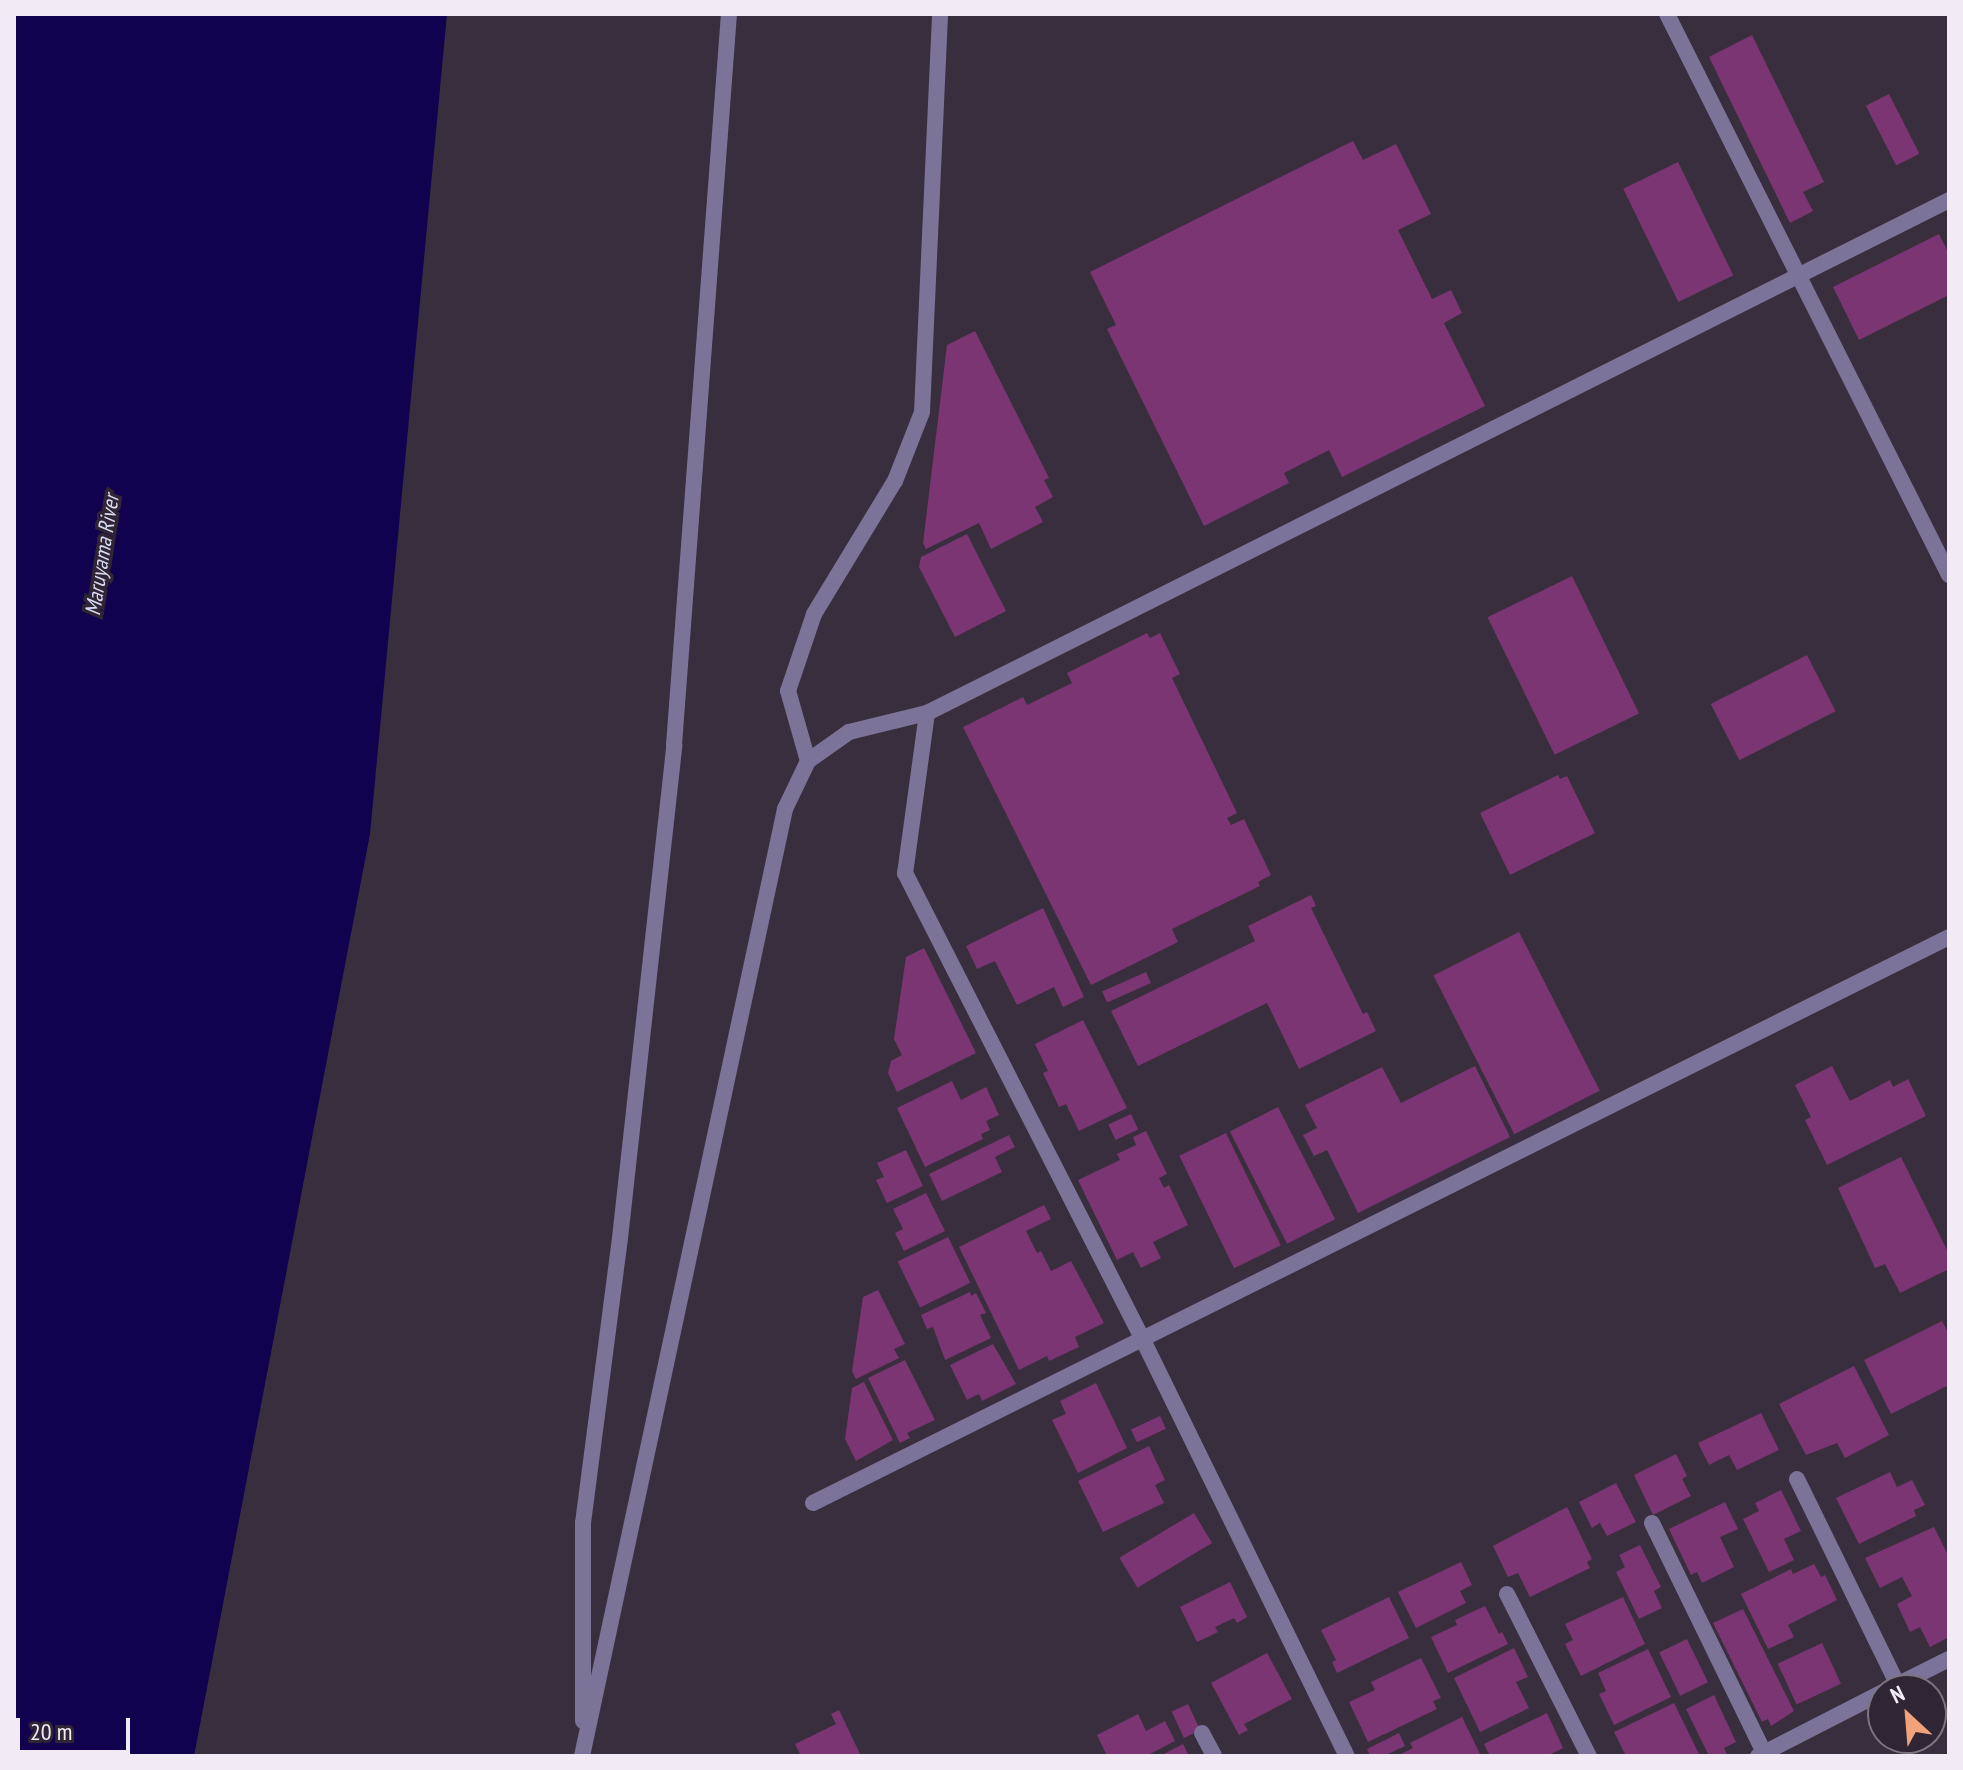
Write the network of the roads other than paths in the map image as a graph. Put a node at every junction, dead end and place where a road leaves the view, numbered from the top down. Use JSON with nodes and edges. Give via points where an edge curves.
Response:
{"nodes":[{"id":1,"x":729,"y":14,"type":"edge"},
{"id":2,"x":940,"y":14,"type":"edge"},
{"id":3,"x":1667,"y":14,"type":"edge"},
{"id":4,"x":1949,"y":200,"type":"edge"},
{"id":5,"x":1798,"y":277,"type":"junction"},
{"id":6,"x":1949,"y":575,"type":"edge"},
{"id":7,"x":927,"y":713,"type":"junction"},
{"id":8,"x":808,"y":761,"type":"junction"},
{"id":9,"x":1949,"y":937,"type":"edge"},
{"id":10,"x":1143,"y":1340,"type":"junction"},
{"id":11,"x":1797,"y":1479,"type":"dead end"},
{"id":12,"x":813,"y":1503,"type":"dead end"},
{"id":13,"x":1652,"y":1523,"type":"dead end"},
{"id":14,"x":1507,"y":1594,"type":"dead end"},
{"id":15,"x":1949,"y":1659,"type":"edge"},
{"id":16,"x":1883,"y":1674,"type":"edge"},
{"id":17,"x":1920,"y":1674,"type":"edge"},
{"id":18,"x":1867,"y":1701,"type":"edge"},
{"id":19,"x":1202,"y":1733,"type":"dead end"},
{"id":20,"x":584,"y":1754,"type":"edge"},
{"id":21,"x":1761,"y":1755,"type":"edge"},
{"id":22,"x":1214,"y":1756,"type":"edge"},
{"id":23,"x":1347,"y":1756,"type":"edge"},
{"id":24,"x":1589,"y":1756,"type":"edge"}],
"edges":[{"from":1,"to":20,"type":"street","via":[[674,745],[583,1523]]},
{"from":2,"to":8,"type":"street","via":[[922,412],[895,481],[814,614],[792,678],[788,691]]},
{"from":3,"to":5,"type":"street"},
{"from":4,"to":5,"type":"street"},
{"from":5,"to":6,"type":"street"},
{"from":5,"to":7,"type":"street"},
{"from":7,"to":8,"type":"street","via":[[849,732]]},
{"from":7,"to":10,"type":"street","via":[[905,873]]},
{"from":8,"to":20,"type":"street","via":[[785,809]]},
{"from":9,"to":10,"type":"street"},
{"from":10,"to":12,"type":"street"},
{"from":10,"to":23,"type":"street"},
{"from":11,"to":16,"type":"street"},
{"from":13,"to":21,"type":"street"},
{"from":14,"to":24,"type":"street"},
{"from":15,"to":17,"type":"street"},
{"from":18,"to":21,"type":"street"},
{"from":19,"to":22,"type":"street"}]}
